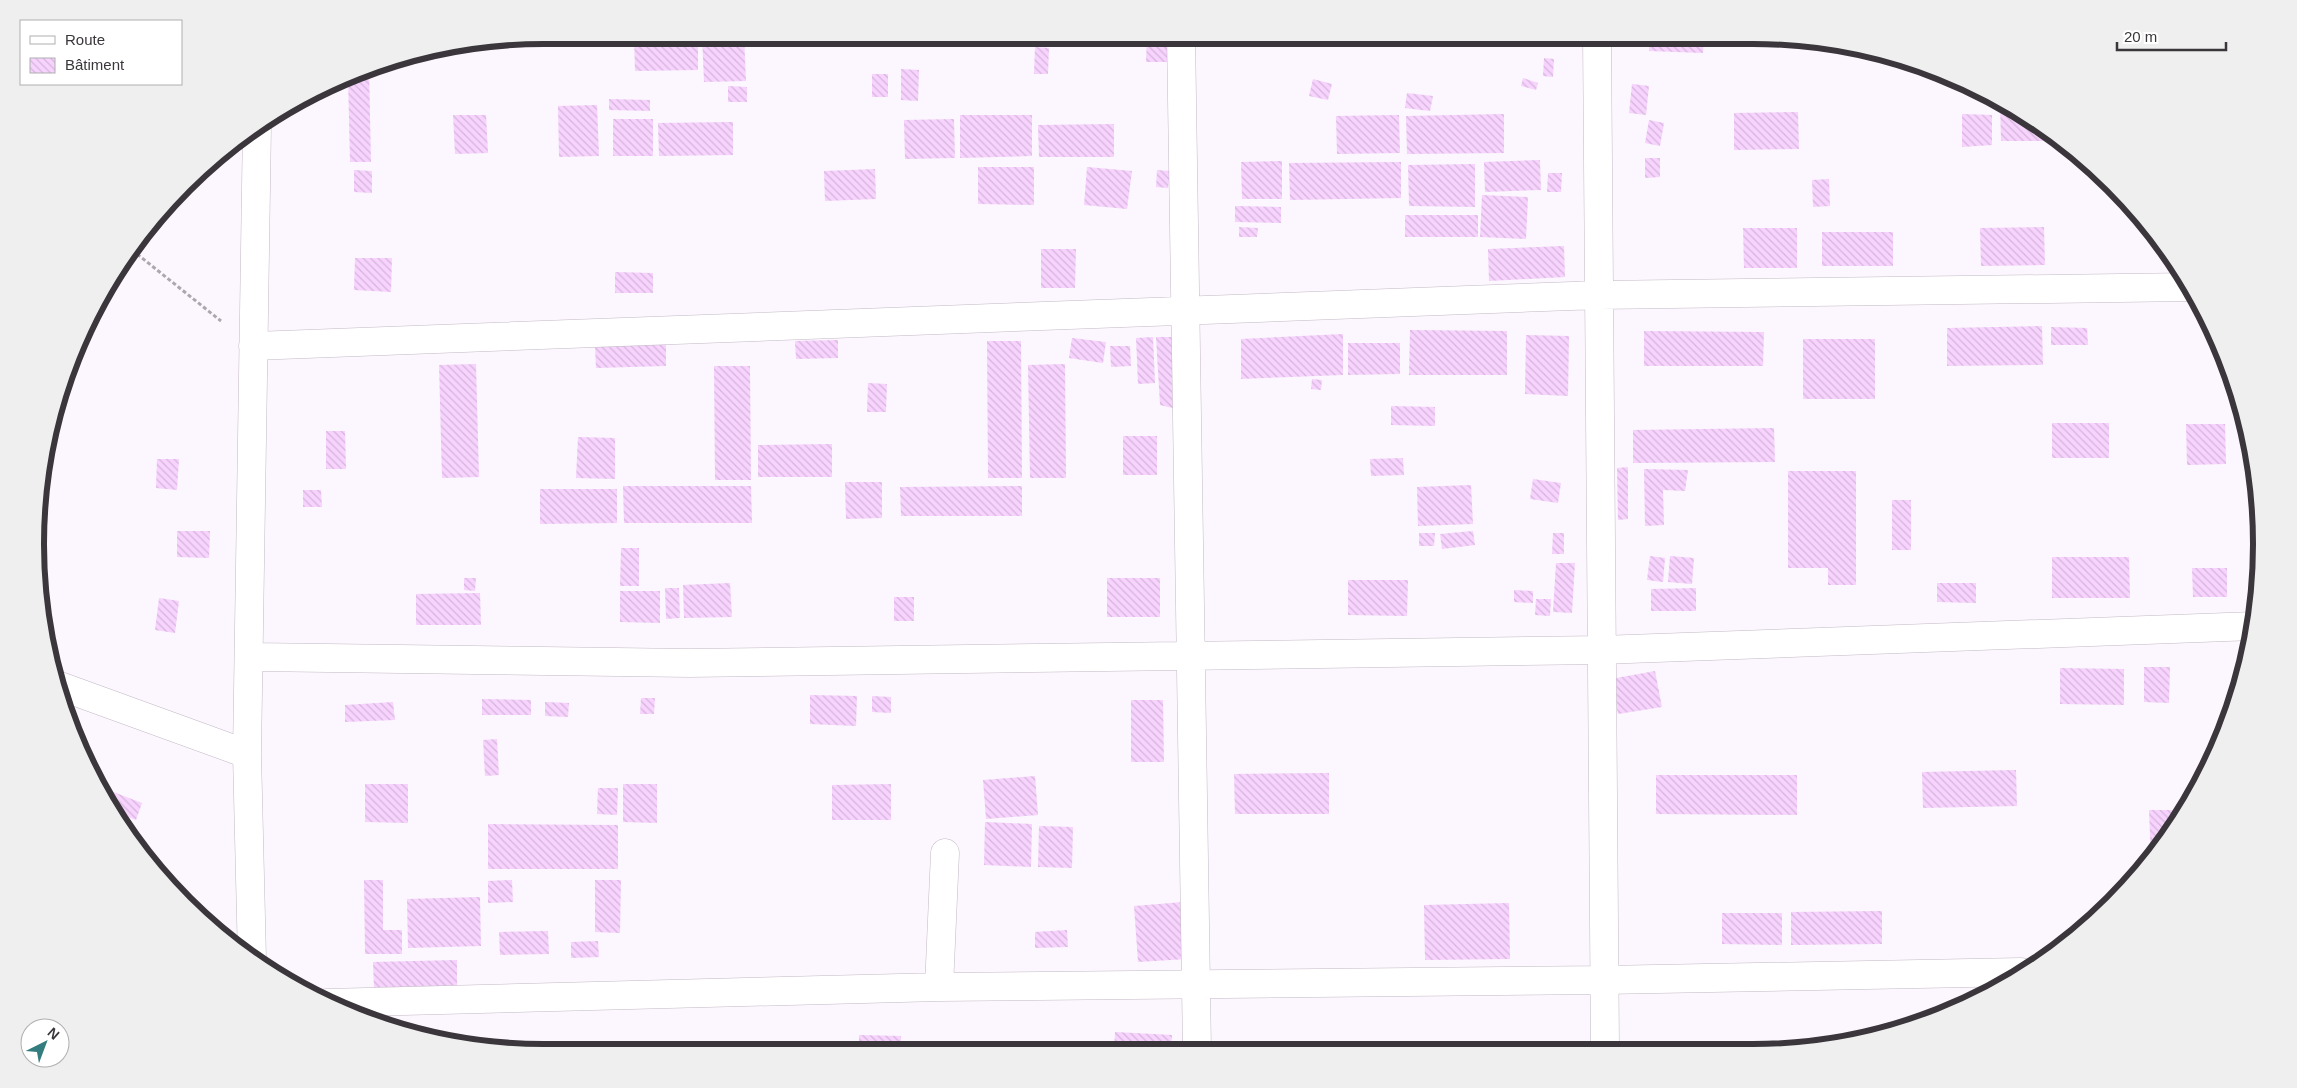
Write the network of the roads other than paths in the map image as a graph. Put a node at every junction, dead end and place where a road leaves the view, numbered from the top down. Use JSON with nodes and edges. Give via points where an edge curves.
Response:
{"nodes":[{"id":1,"x":1181,"y":44,"type":"edge"},
{"id":2,"x":1597,"y":44,"type":"edge"},
{"id":3,"x":257,"y":134,"type":"edge"},
{"id":4,"x":2182,"y":287,"type":"edge"},
{"id":5,"x":1599,"y":295,"type":"junction"},
{"id":6,"x":1185,"y":311,"type":"junction"},
{"id":7,"x":253,"y":346,"type":"junction"},
{"id":8,"x":2246,"y":626,"type":"edge"},
{"id":9,"x":1601,"y":650,"type":"junction"},
{"id":10,"x":1190,"y":656,"type":"junction"},
{"id":11,"x":248,"y":657,"type":"junction"},
{"id":12,"x":65,"y":688,"type":"edge"},
{"id":13,"x":247,"y":754,"type":"junction"},
{"id":14,"x":945,"y":853,"type":"dead end"},
{"id":15,"x":252,"y":950,"type":"edge"},
{"id":16,"x":2011,"y":972,"type":"edge"},
{"id":17,"x":1604,"y":980,"type":"junction"},
{"id":18,"x":1196,"y":984,"type":"junction"},
{"id":19,"x":939,"y":987,"type":"junction"},
{"id":20,"x":345,"y":1003,"type":"edge"},
{"id":21,"x":1197,"y":1044,"type":"edge"},
{"id":22,"x":1605,"y":1044,"type":"edge"}],
"edges":[{"from":1,"to":6,"type":"street"},
{"from":2,"to":5,"type":"street"},
{"from":3,"to":7,"type":"street"},
{"from":4,"to":5,"type":"street"},
{"from":5,"to":6,"type":"street"},
{"from":5,"to":9,"type":"street"},
{"from":6,"to":7,"type":"street"},
{"from":6,"to":10,"type":"street"},
{"from":7,"to":11,"type":"street"},
{"from":8,"to":9,"type":"street"},
{"from":9,"to":10,"type":"street"},
{"from":9,"to":17,"type":"street"},
{"from":10,"to":11,"type":"street","via":[[689,663]]},
{"from":10,"to":18,"type":"street"},
{"from":11,"to":13,"type":"street"},
{"from":12,"to":13,"type":"street"},
{"from":13,"to":15,"type":"street"},
{"from":14,"to":19,"type":"street"},
{"from":16,"to":17,"type":"street"},
{"from":17,"to":18,"type":"street"},
{"from":17,"to":22,"type":"street"},
{"from":18,"to":19,"type":"street"},
{"from":18,"to":21,"type":"street"},
{"from":19,"to":20,"type":"street"}]}
